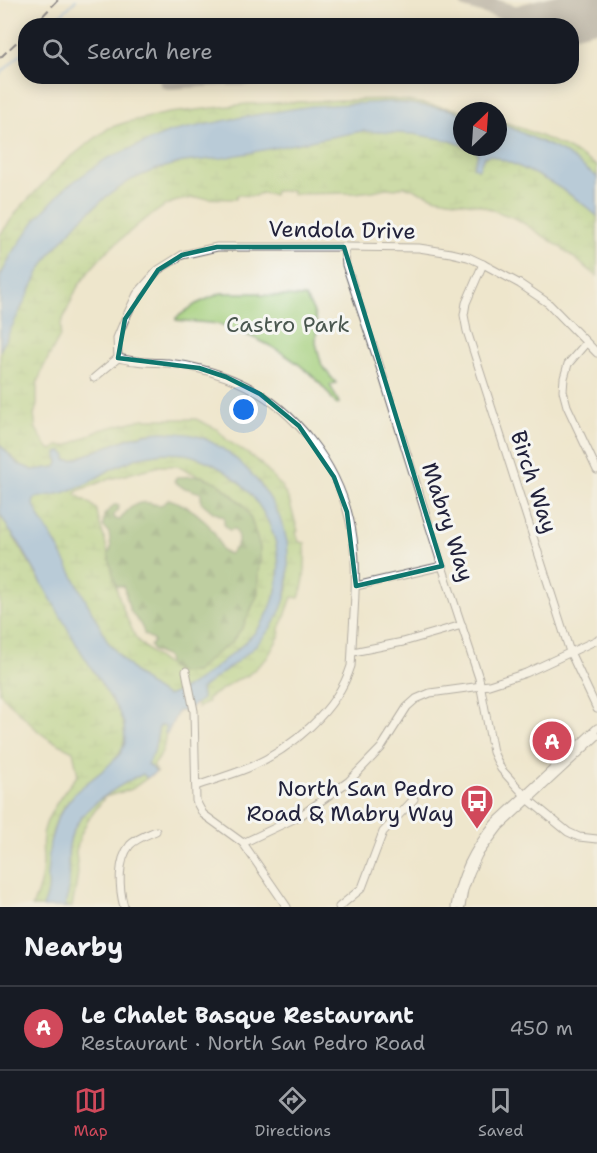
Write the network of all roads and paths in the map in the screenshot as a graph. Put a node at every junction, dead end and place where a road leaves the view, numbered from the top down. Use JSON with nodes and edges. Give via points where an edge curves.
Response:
{"nodes":[{"id":1,"x":344,"y":247,"type":"junction"},
{"id":2,"x":483,"y":264,"type":"junction"},
{"id":3,"x":586,"y":343,"type":"junction"},
{"id":4,"x":597,"y":353,"type":"edge"},
{"id":5,"x":118,"y":358,"type":"junction"},
{"id":6,"x":94,"y":378,"type":"dead end"},
{"id":7,"x":597,"y":470,"type":"edge"},
{"id":8,"x":442,"y":566,"type":"junction"},
{"id":9,"x":356,"y":586,"type":"junction"},
{"id":10,"x":462,"y":625,"type":"junction"},
{"id":11,"x":597,"y":640,"type":"edge"},
{"id":12,"x":353,"y":652,"type":"junction"},
{"id":13,"x":570,"y":652,"type":"junction"},
{"id":14,"x":186,"y":671,"type":"dead end"},
{"id":15,"x":481,"y":686,"type":"junction"},
{"id":16,"x":597,"y":709,"type":"edge"},
{"id":17,"x":597,"y":728,"type":"edge"},
{"id":18,"x":597,"y":736,"type":"edge"},
{"id":19,"x":196,"y":786,"type":"junction"},
{"id":20,"x":526,"y":797,"type":"junction"},
{"id":21,"x":414,"y":799,"type":"dead end"},
{"id":22,"x":156,"y":831,"type":"dead end"},
{"id":23,"x":597,"y":840,"type":"edge"},
{"id":24,"x":243,"y":843,"type":"junction"},
{"id":25,"x":124,"y":907,"type":"edge"},
{"id":26,"x":287,"y":907,"type":"edge"},
{"id":27,"x":339,"y":907,"type":"edge"},
{"id":28,"x":455,"y":907,"type":"edge"},
{"id":29,"x":461,"y":907,"type":"edge"}],
"edges":[{"from":1,"to":2,"type":"street","name":"Vendola Drive","via":[[419,248],[468,257]]},
{"from":1,"to":5,"type":"street","name":"Vendola Drive","via":[[217,247],[182,255],[158,270],[137,294],[117,338]]},
{"from":1,"to":8,"type":"street","name":"Mabry Way","via":[[346,264]]},
{"from":2,"to":3,"type":"street","name":"Vendola Drive","via":[[548,303]]},
{"from":2,"to":13,"type":"street","name":"Birch Way","via":[[466,303],[467,331]]},
{"from":3,"to":4,"type":"street","name":"Vendola Drive"},
{"from":3,"to":7,"type":"street","via":[[568,364],[563,391]]},
{"from":5,"to":6,"type":"street"},
{"from":5,"to":9,"type":"street","via":[[199,368],[260,394],[281,409],[316,447],[334,477],[353,538]]},
{"from":8,"to":9,"type":"street"},
{"from":8,"to":10,"type":"street","name":"Mabry Way"},
{"from":9,"to":12,"type":"street"},
{"from":10,"to":12,"type":"street"},
{"from":10,"to":15,"type":"street","name":"Mabry Way"},
{"from":11,"to":13,"type":"street"},
{"from":12,"to":19,"type":"street","via":[[347,679],[330,707],[308,729],[249,767]]},
{"from":13,"to":15,"type":"street","via":[[526,673]]},
{"from":13,"to":16,"type":"street","name":"Birch Way"},
{"from":14,"to":19,"type":"street","via":[[194,711]]},
{"from":15,"to":20,"type":"street","name":"Mabry Way","via":[[493,752],[501,769]]},
{"from":15,"to":24,"type":"street","via":[[430,693],[416,699],[381,748],[349,781],[300,816]]},
{"from":17,"to":20,"type":"street"},
{"from":18,"to":20,"type":"street"},
{"from":19,"to":24,"type":"street","via":[[196,801],[203,814]]},
{"from":20,"to":23,"type":"street","name":"Mabry Way","via":[[568,832]]},
{"from":20,"to":28,"type":"street","via":[[495,822],[473,852],[458,888]]},
{"from":20,"to":29,"type":"street","via":[[478,855]]},
{"from":21,"to":27,"type":"street","via":[[383,832],[363,888]]},
{"from":22,"to":25,"type":"street","via":[[129,846],[123,859]]},
{"from":24,"to":26,"type":"street"}]}
